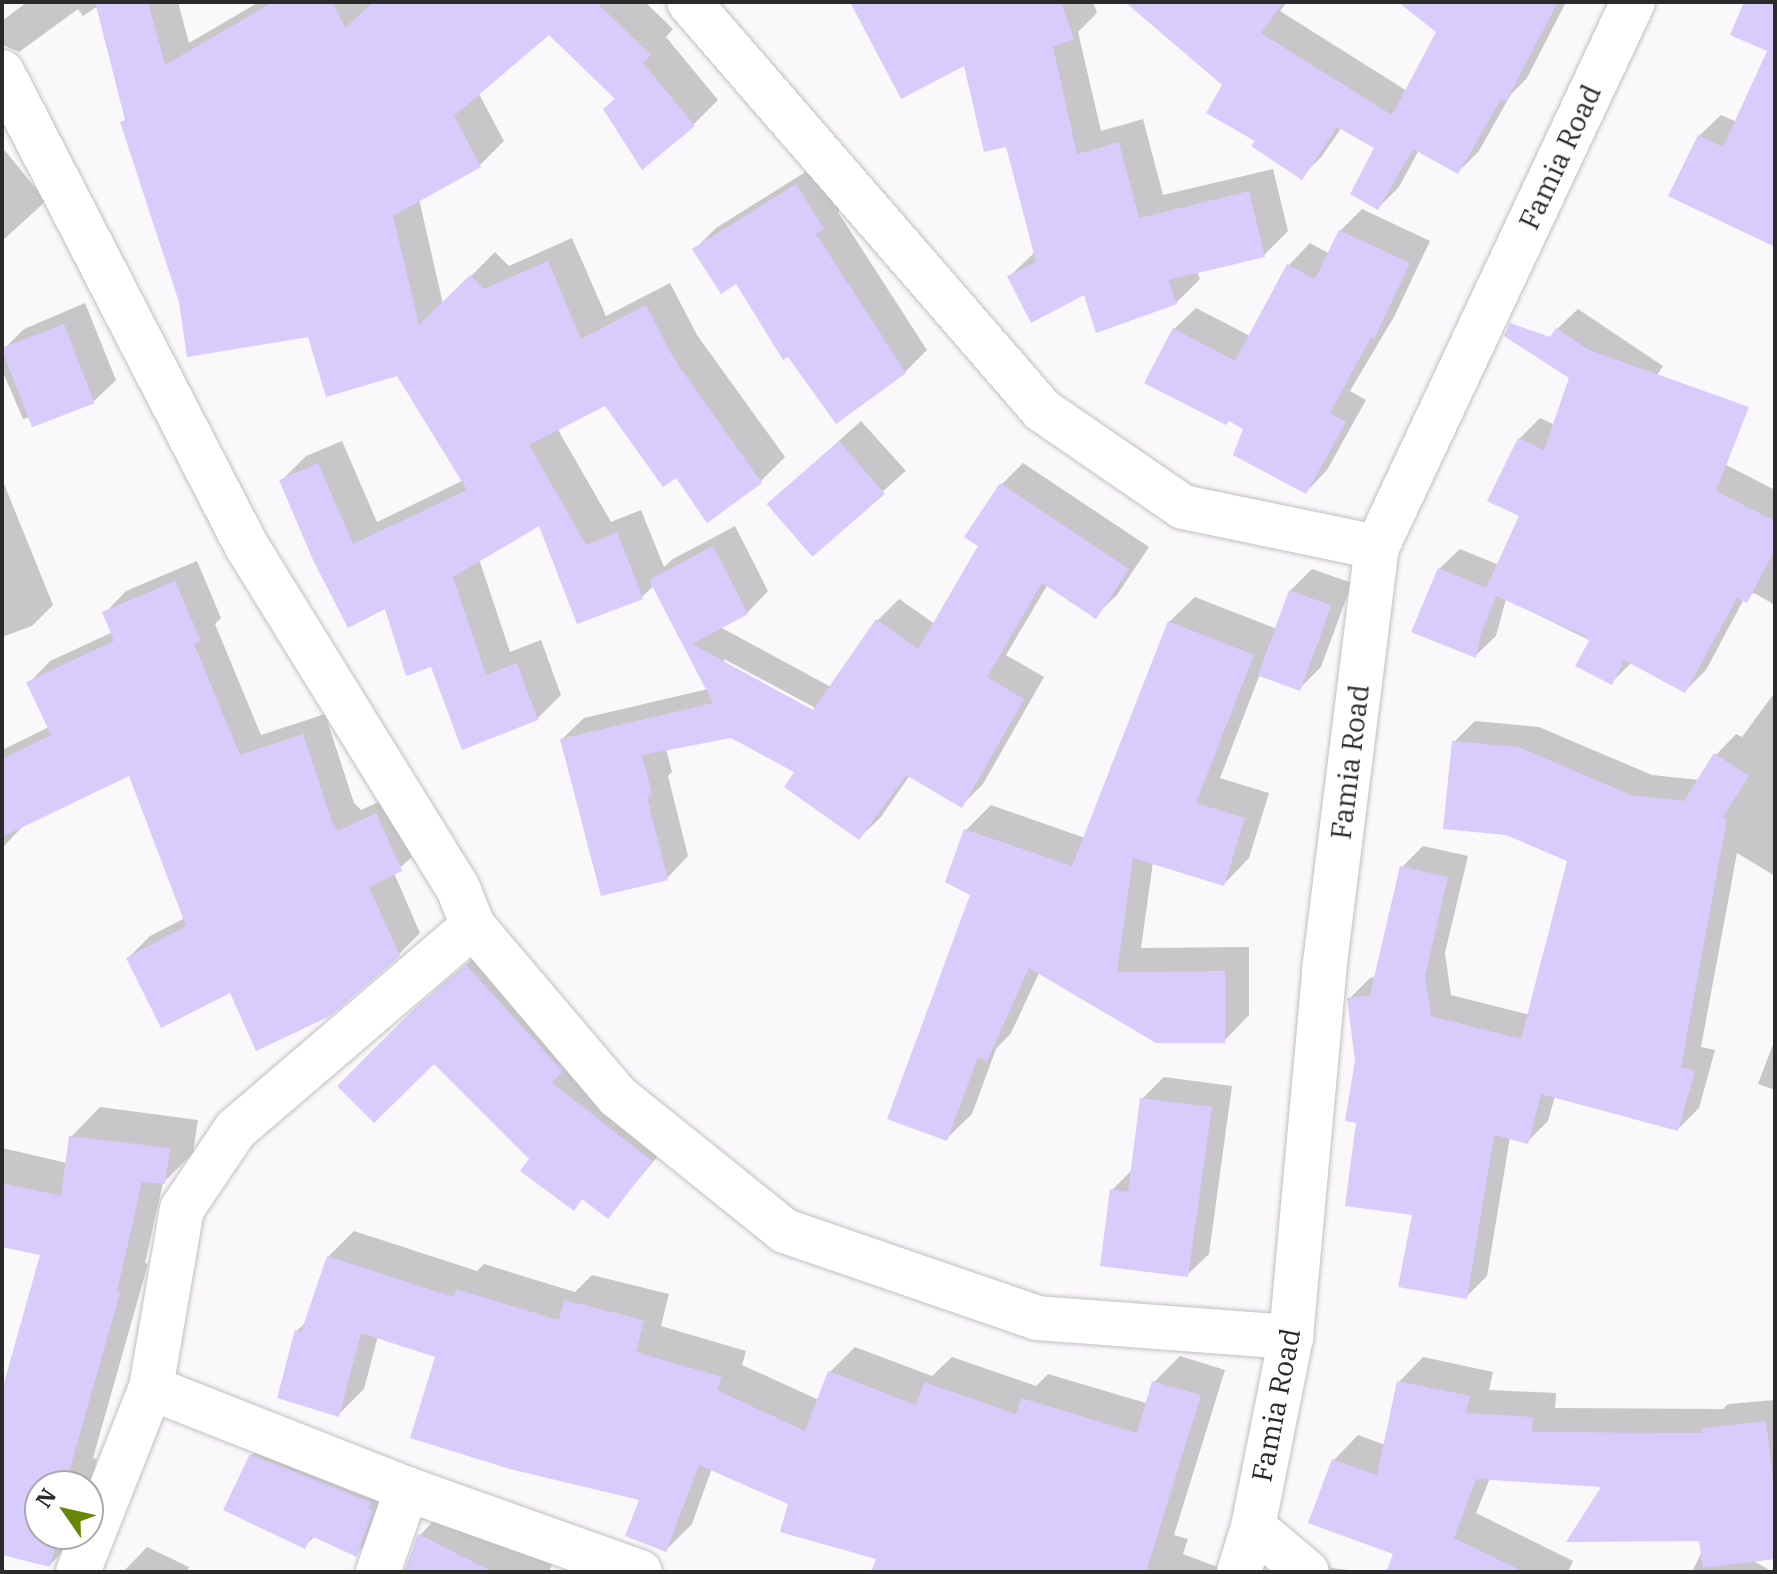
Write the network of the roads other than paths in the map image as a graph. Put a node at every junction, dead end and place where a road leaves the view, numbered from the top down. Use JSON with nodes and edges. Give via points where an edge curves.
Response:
{"nodes":[{"id":1,"x":689,"y":2,"type":"edge"},
{"id":2,"x":1633,"y":2,"type":"edge"},
{"id":3,"x":2,"y":72,"type":"edge"},
{"id":4,"x":1377,"y":547,"type":"junction"},
{"id":5,"x":473,"y":926,"type":"junction"},
{"id":6,"x":1291,"y":1337,"type":"junction"},
{"id":7,"x":151,"y":1388,"type":"junction"},
{"id":8,"x":407,"y":1489,"type":"junction"},
{"id":9,"x":1253,"y":1527,"type":"junction"},
{"id":10,"x":78,"y":1572,"type":"edge"},
{"id":11,"x":378,"y":1572,"type":"edge"},
{"id":12,"x":640,"y":1572,"type":"edge"},
{"id":13,"x":1239,"y":1572,"type":"edge"},
{"id":14,"x":1307,"y":1572,"type":"edge"}],
"edges":[{"from":1,"to":4,"type":"street","via":[[1042,410],[1183,507]]},
{"from":2,"to":4,"type":"street","name":"Famia Road"},
{"from":3,"to":5,"type":"street","via":[[246,545],[458,888]]},
{"from":4,"to":6,"type":"street","name":"Famia Road","via":[[1324,971]]},
{"from":5,"to":6,"type":"street","via":[[617,1096],[785,1231],[1037,1318]]},
{"from":5,"to":7,"type":"street","via":[[235,1130],[182,1209]]},
{"from":6,"to":9,"type":"street","name":"Famia Road"},
{"from":7,"to":8,"type":"street"},
{"from":7,"to":10,"type":"street"},
{"from":8,"to":11,"type":"street"},
{"from":8,"to":12,"type":"street"},
{"from":9,"to":13,"type":"street","name":"Famia Road"},
{"from":9,"to":14,"type":"street"}]}
